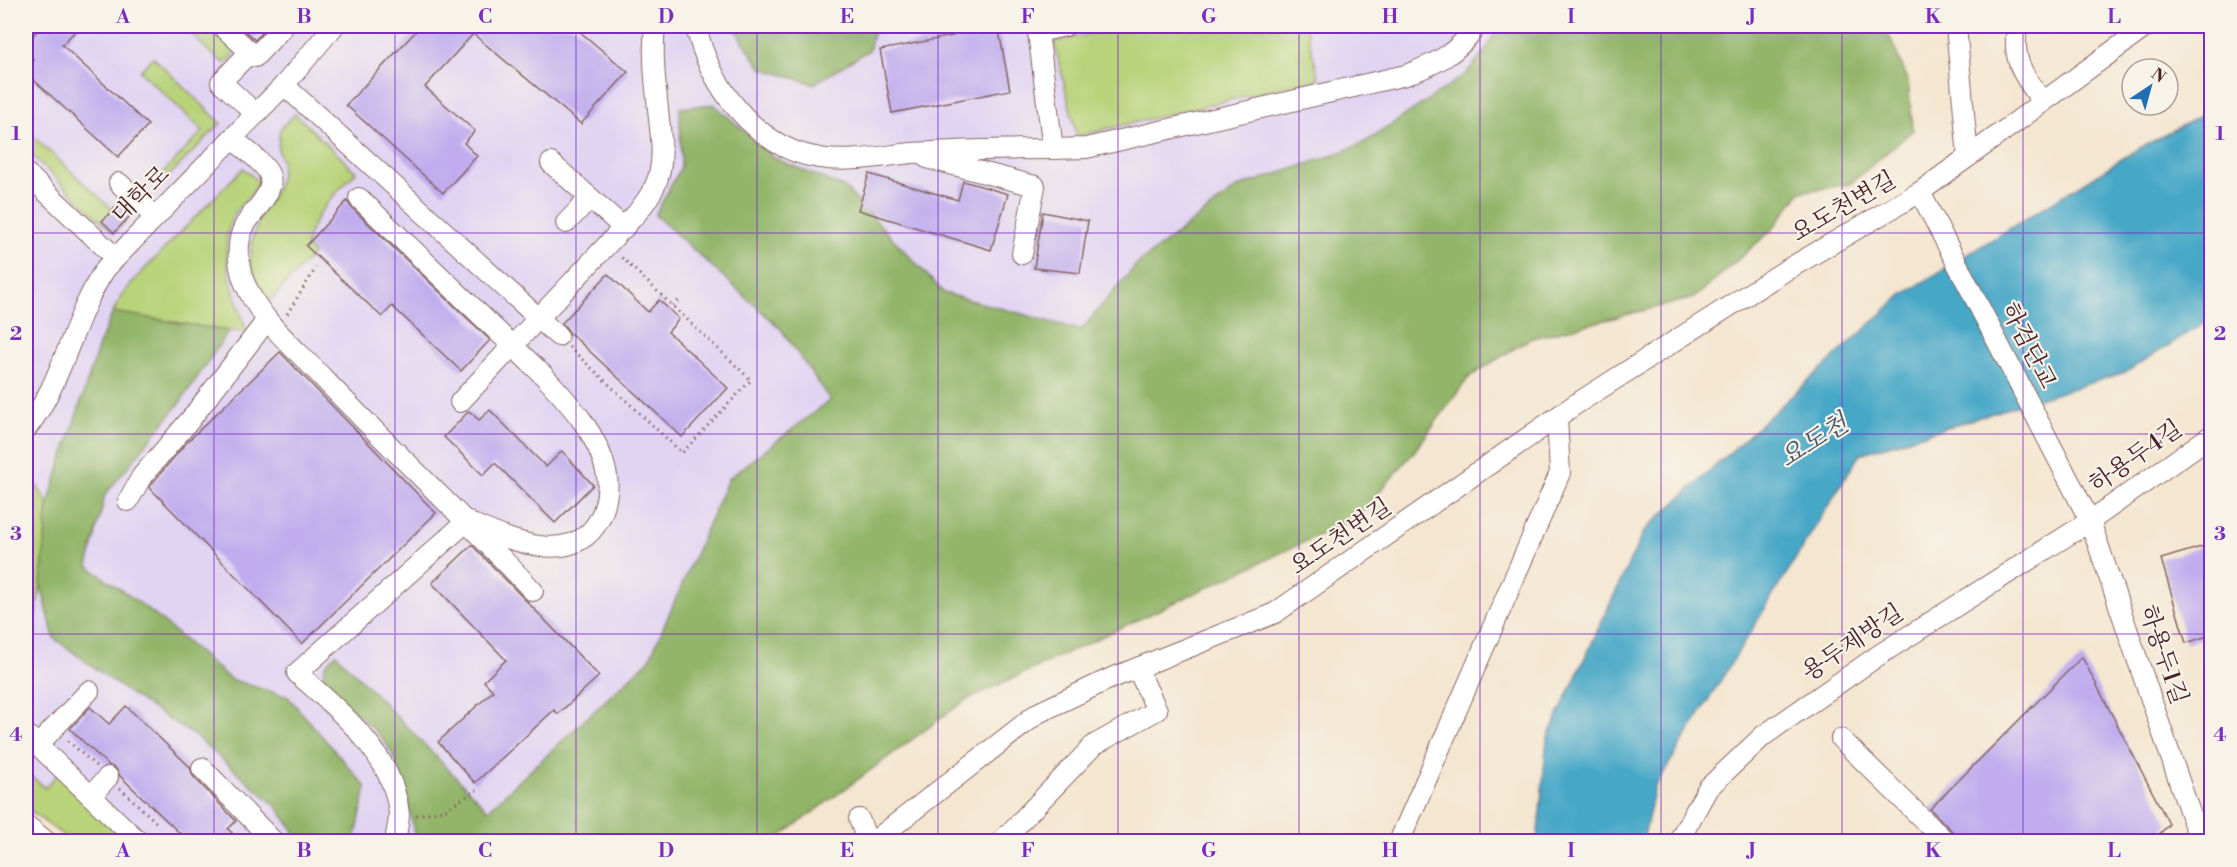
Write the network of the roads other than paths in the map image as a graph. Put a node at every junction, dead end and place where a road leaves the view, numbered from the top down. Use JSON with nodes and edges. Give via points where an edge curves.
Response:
{"nodes":[{"id":1,"x":222,"y":26,"type":"edge"},
{"id":2,"x":284,"y":26,"type":"edge"},
{"id":3,"x":334,"y":26,"type":"edge"},
{"id":4,"x":655,"y":26,"type":"edge"},
{"id":5,"x":696,"y":26,"type":"edge"},
{"id":6,"x":1065,"y":26,"type":"edge"},
{"id":7,"x":1476,"y":26,"type":"edge"},
{"id":8,"x":1956,"y":26,"type":"edge"},
{"id":9,"x":2017,"y":26,"type":"edge"},
{"id":10,"x":2146,"y":26,"type":"edge"},
{"id":11,"x":250,"y":52,"type":"junction"},
{"id":12,"x":284,"y":85,"type":"junction"},
{"id":13,"x":2042,"y":101,"type":"junction"},
{"id":14,"x":256,"y":114,"type":"junction"},
{"id":15,"x":232,"y":138,"type":"junction"},
{"id":16,"x":1053,"y":149,"type":"junction"},
{"id":17,"x":910,"y":153,"type":"junction"},
{"id":18,"x":1968,"y":157,"type":"junction"},
{"id":19,"x":551,"y":163,"type":"dead end"},
{"id":20,"x":26,"y":172,"type":"edge"},
{"id":21,"x":119,"y":183,"type":"dead end"},
{"id":22,"x":1920,"y":192,"type":"junction"},
{"id":23,"x":359,"y":198,"type":"dead end"},
{"id":24,"x":590,"y":198,"type":"junction"},
{"id":25,"x":155,"y":217,"type":"junction"},
{"id":26,"x":566,"y":223,"type":"dead end"},
{"id":27,"x":624,"y":228,"type":"junction"},
{"id":28,"x":1022,"y":254,"type":"dead end"},
{"id":29,"x":115,"y":257,"type":"junction"},
{"id":30,"x":276,"y":318,"type":"junction"},
{"id":31,"x":539,"y":319,"type":"junction"},
{"id":32,"x":558,"y":336,"type":"road end"},
{"id":33,"x":513,"y":346,"type":"junction"},
{"id":34,"x":460,"y":402,"type":"dead end"},
{"id":35,"x":1557,"y":418,"type":"junction"},
{"id":36,"x":26,"y":429,"type":"edge"},
{"id":37,"x":2211,"y":435,"type":"edge"},
{"id":38,"x":2072,"y":487,"type":"joint"},
{"id":39,"x":128,"y":501,"type":"dead end"},
{"id":40,"x":467,"y":521,"type":"junction"},
{"id":41,"x":2090,"y":521,"type":"junction"},
{"id":42,"x":533,"y":591,"type":"dead end"},
{"id":43,"x":1137,"y":668,"type":"junction"},
{"id":44,"x":89,"y":691,"type":"dead end"},
{"id":45,"x":1841,"y":739,"type":"dead end"},
{"id":46,"x":32,"y":740,"type":"edge"},
{"id":47,"x":202,"y":768,"type":"dead end"},
{"id":48,"x":108,"y":777,"type":"road end"},
{"id":49,"x":91,"y":796,"type":"junction"},
{"id":50,"x":859,"y":819,"type":"dead end"},
{"id":51,"x":26,"y":825,"type":"edge"},
{"id":52,"x":47,"y":842,"type":"edge"},
{"id":53,"x":139,"y":842,"type":"edge"},
{"id":54,"x":274,"y":842,"type":"edge"},
{"id":55,"x":395,"y":842,"type":"edge"},
{"id":56,"x":868,"y":842,"type":"edge"},
{"id":57,"x":873,"y":842,"type":"edge"},
{"id":58,"x":1001,"y":842,"type":"edge"},
{"id":59,"x":1399,"y":842,"type":"edge"},
{"id":60,"x":1678,"y":842,"type":"edge"},
{"id":61,"x":1946,"y":842,"type":"edge"},
{"id":62,"x":2200,"y":842,"type":"edge"}],
"edges":[{"from":1,"to":11,"type":"street"},
{"from":2,"to":11,"type":"street","via":[[255,57]]},
{"from":3,"to":12,"type":"street","name":"대학로"},
{"from":4,"to":27,"type":"street","via":[[661,165],[646,202]]},
{"from":5,"to":17,"type":"street","via":[[713,74],[725,93],[768,137],[789,150],[828,159]]},
{"from":6,"to":16,"type":"street","via":[[1038,32]]},
{"from":7,"to":16,"type":"street","via":[[1449,55],[1406,75],[1086,148]]},
{"from":8,"to":18,"type":"street"},
{"from":9,"to":13,"type":"street","via":[[2016,58]]},
{"from":10,"to":13,"type":"street","name":"요도천변길"},
{"from":11,"to":14,"type":"street","via":[[221,82]]},
{"from":12,"to":14,"type":"street","name":"대학로"},
{"from":12,"to":31,"type":"street"},
{"from":13,"to":18,"type":"street","name":"요도천변길"},
{"from":14,"to":15,"type":"street","name":"대학로"},
{"from":15,"to":25,"type":"street","name":"대학로"},
{"from":15,"to":30,"type":"street","via":[[267,169],[272,182],[243,228],[238,244],[247,288]]},
{"from":16,"to":17,"type":"street"},
{"from":17,"to":28,"type":"street","via":[[1035,186]]},
{"from":18,"to":22,"type":"street","name":"요도천변길"},
{"from":19,"to":24,"type":"street"},
{"from":20,"to":29,"type":"street"},
{"from":21,"to":25,"type":"street"},
{"from":22,"to":35,"type":"street","name":"요도천변길","via":[[1783,272]]},
{"from":22,"to":38,"type":"street","name":"하검단교"},
{"from":23,"to":33,"type":"street"},
{"from":24,"to":26,"type":"street"},
{"from":24,"to":27,"type":"street"},
{"from":25,"to":29,"type":"street","name":"대학로"},
{"from":27,"to":31,"type":"street"},
{"from":29,"to":36,"type":"street","name":"대학로","via":[[88,296],[55,380]]},
{"from":30,"to":39,"type":"street","via":[[142,476]]},
{"from":30,"to":40,"type":"street","via":[[357,414]]},
{"from":31,"to":32,"type":"street"},
{"from":31,"to":33,"type":"street"},
{"from":33,"to":34,"type":"street"},
{"from":33,"to":40,"type":"street","via":[[566,400],[598,448],[607,472],[604,512],[596,525],[571,544],[549,547],[528,545]]},
{"from":35,"to":43,"type":"street","name":"요도천변길","via":[[1275,613]]},
{"from":35,"to":59,"type":"street","via":[[1560,473]]},
{"from":37,"to":41,"type":"street","name":"하용두4길"},
{"from":38,"to":41,"type":"street","name":"하용두1길"},
{"from":40,"to":42,"type":"street"},
{"from":40,"to":55,"type":"street","via":[[297,673],[342,714],[378,755],[394,789],[399,815]]},
{"from":41,"to":60,"type":"street","name":"용두제방길","via":[[1879,654],[1763,736],[1708,788]]},
{"from":41,"to":62,"type":"street","name":"하용두1길"},
{"from":43,"to":57,"type":"street","name":"요도천변길","via":[[1038,713]]},
{"from":43,"to":58,"type":"street","via":[[1157,710],[1094,745]]},
{"from":44,"to":46,"type":"street"},
{"from":45,"to":61,"type":"street"},
{"from":46,"to":49,"type":"street"},
{"from":47,"to":54,"type":"street"},
{"from":48,"to":49,"type":"street"},
{"from":49,"to":53,"type":"street"},
{"from":50,"to":56,"type":"street"},
{"from":51,"to":52,"type":"street"}]}
